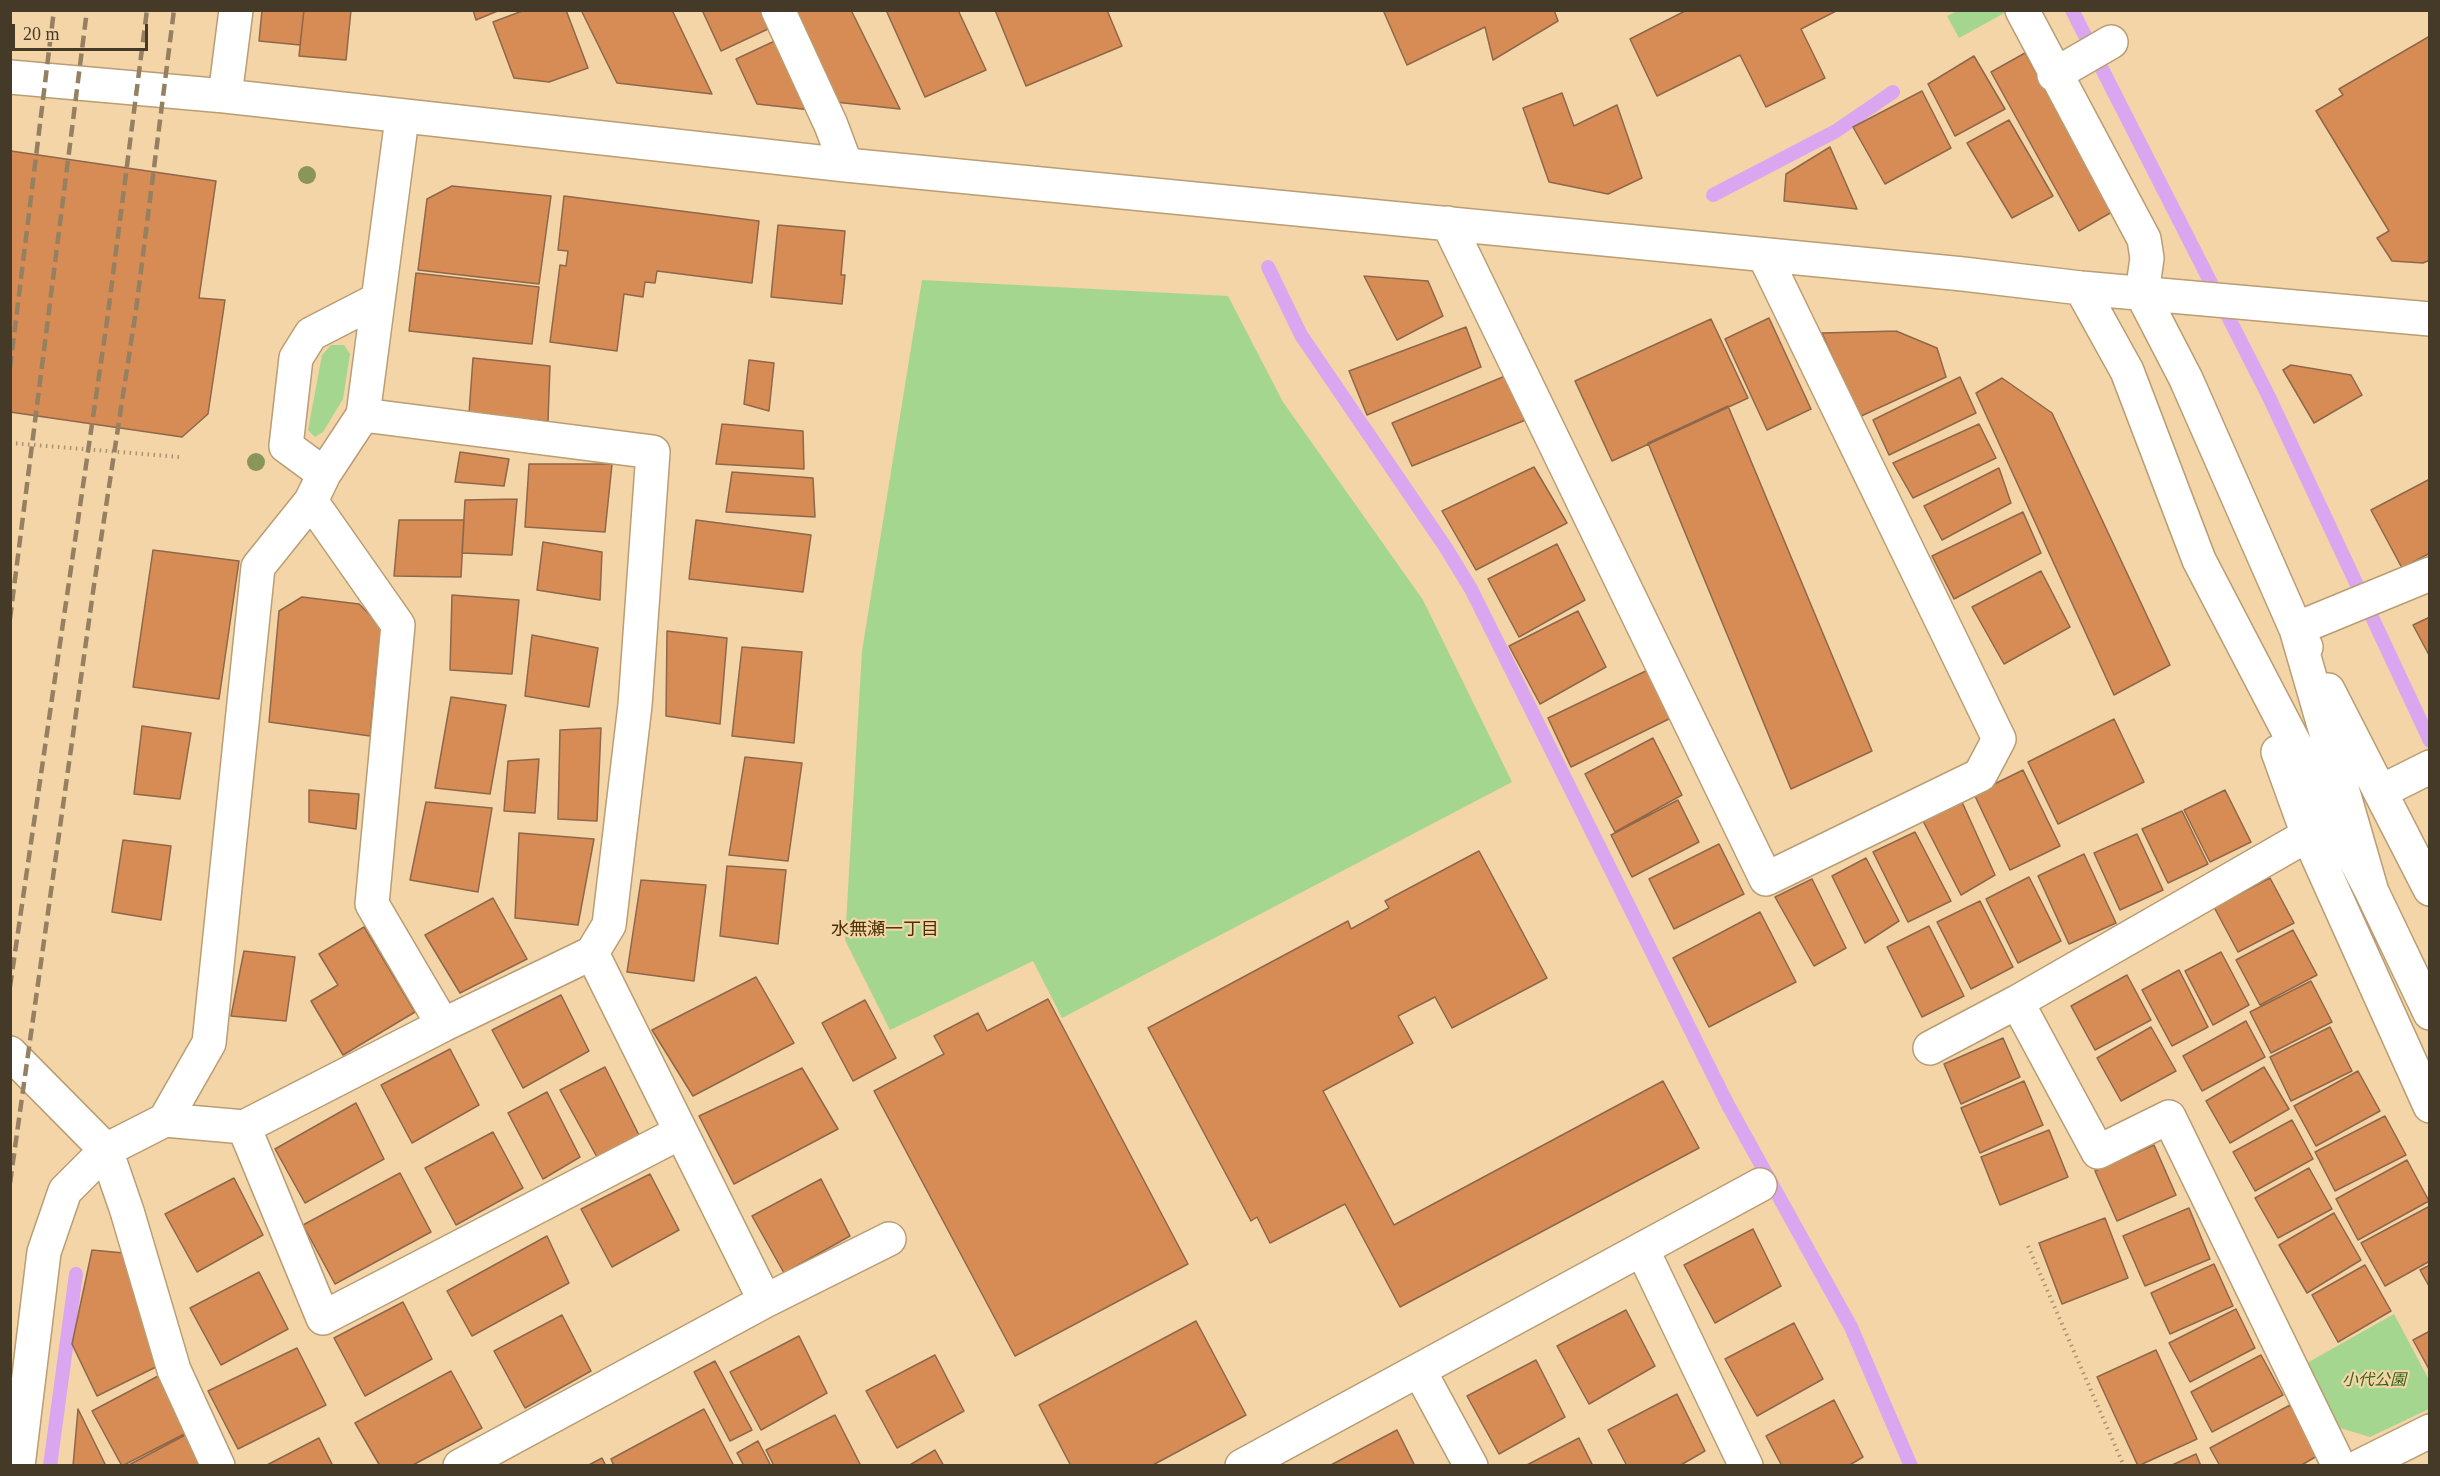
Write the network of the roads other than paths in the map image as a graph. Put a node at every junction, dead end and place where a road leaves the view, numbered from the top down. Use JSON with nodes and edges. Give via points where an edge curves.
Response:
{"nodes":[{"id":1,"x":236,"y":10,"type":"edge"},
{"id":2,"x":778,"y":10,"type":"edge"},
{"id":3,"x":2022,"y":10,"type":"edge"},
{"id":4,"x":2111,"y":42,"type":"dead end"},
{"id":5,"x":2063,"y":70,"type":"junction"},
{"id":6,"x":10,"y":77,"type":"edge"},
{"id":7,"x":225,"y":96,"type":"junction"},
{"id":8,"x":402,"y":118,"type":"junction"},
{"id":9,"x":846,"y":165,"type":"junction"},
{"id":10,"x":1448,"y":223,"type":"junction"},
{"id":11,"x":1765,"y":257,"type":"junction"},
{"id":12,"x":2081,"y":288,"type":"junction"},
{"id":13,"x":2142,"y":294,"type":"junction"},
{"id":14,"x":377,"y":300,"type":"junction"},
{"id":15,"x":2430,"y":318,"type":"edge"},
{"id":16,"x":363,"y":415,"type":"junction"},
{"id":17,"x":318,"y":488,"type":"junction"},
{"id":18,"x":2430,"y":574,"type":"edge"},
{"id":19,"x":2296,"y":629,"type":"junction"},
{"id":20,"x":2238,"y":639,"type":"junction"},
{"id":21,"x":2430,"y":767,"type":"edge"},
{"id":22,"x":2382,"y":792,"type":"junction"},
{"id":23,"x":2308,"y":835,"type":"junction"},
{"id":24,"x":2430,"y":889,"type":"edge"},
{"id":25,"x":2372,"y":892,"type":"junction"},
{"id":26,"x":592,"y":953,"type":"junction"},
{"id":27,"x":2017,"y":1002,"type":"junction"},
{"id":28,"x":2430,"y":1014,"type":"edge"},
{"id":29,"x":442,"y":1025,"type":"junction"},
{"id":30,"x":1930,"y":1048,"type":"dead end"},
{"id":31,"x":10,"y":1053,"type":"edge"},
{"id":32,"x":2430,"y":1106,"type":"edge"},
{"id":33,"x":165,"y":1120,"type":"junction"},
{"id":34,"x":244,"y":1127,"type":"junction"},
{"id":35,"x":681,"y":1132,"type":"junction"},
{"id":36,"x":106,"y":1150,"type":"junction"},
{"id":37,"x":1760,"y":1185,"type":"dead end"},
{"id":38,"x":889,"y":1239,"type":"dead end"},
{"id":39,"x":1642,"y":1249,"type":"junction"},
{"id":40,"x":765,"y":1301,"type":"junction"},
{"id":41,"x":1419,"y":1370,"type":"junction"},
{"id":42,"x":2430,"y":1431,"type":"edge"},
{"id":43,"x":18,"y":1466,"type":"edge"},
{"id":44,"x":218,"y":1466,"type":"edge"},
{"id":45,"x":460,"y":1466,"type":"edge"},
{"id":46,"x":1242,"y":1466,"type":"edge"},
{"id":47,"x":1471,"y":1466,"type":"edge"},
{"id":48,"x":1746,"y":1466,"type":"edge"},
{"id":49,"x":2339,"y":1466,"type":"edge"},
{"id":50,"x":2360,"y":1466,"type":"edge"}],
"edges":[{"from":1,"to":7,"type":"street"},
{"from":2,"to":9,"type":"street"},
{"from":3,"to":5,"type":"street"},
{"from":4,"to":5,"type":"street"},
{"from":5,"to":13,"type":"street","via":[[2144,239],[2147,258]]},
{"from":6,"to":7,"type":"street"},
{"from":7,"to":8,"type":"street"},
{"from":8,"to":9,"type":"street"},
{"from":8,"to":14,"type":"street"},
{"from":9,"to":10,"type":"street"},
{"from":10,"to":11,"type":"street"},
{"from":10,"to":11,"type":"street","via":[[1766,879],[1980,775],[1998,739]]},
{"from":11,"to":12,"type":"street"},
{"from":12,"to":13,"type":"street"},
{"from":12,"to":20,"type":"street","via":[[2127,371],[2199,560]]},
{"from":13,"to":15,"type":"street"},
{"from":13,"to":19,"type":"street","via":[[2186,379]]},
{"from":14,"to":16,"type":"street"},
{"from":14,"to":17,"type":"street","via":[[311,334],[296,358],[286,446]]},
{"from":16,"to":17,"type":"street"},
{"from":16,"to":26,"type":"street","via":[[653,452],[635,705],[612,902],[609,925]]},
{"from":17,"to":29,"type":"street","via":[[398,625],[372,904]]},
{"from":17,"to":33,"type":"street","via":[[258,567],[208,1043]]},
{"from":18,"to":19,"type":"street"},
{"from":19,"to":22,"type":"street"},
{"from":19,"to":25,"type":"street"},
{"from":20,"to":23,"type":"street"},
{"from":20,"to":25,"type":"street"},
{"from":21,"to":22,"type":"street"},
{"from":22,"to":24,"type":"street"},
{"from":23,"to":27,"type":"street"},
{"from":23,"to":32,"type":"street"},
{"from":25,"to":28,"type":"street"},
{"from":26,"to":29,"type":"street"},
{"from":26,"to":35,"type":"street"},
{"from":27,"to":30,"type":"street"},
{"from":27,"to":49,"type":"street","via":[[2098,1152],[2169,1117]]},
{"from":29,"to":34,"type":"street"},
{"from":31,"to":36,"type":"street"},
{"from":33,"to":34,"type":"street"},
{"from":33,"to":36,"type":"street"},
{"from":34,"to":35,"type":"street","via":[[323,1317]]},
{"from":35,"to":40,"type":"street"},
{"from":36,"to":43,"type":"street","via":[[65,1191],[44,1252]]},
{"from":36,"to":44,"type":"street","via":[[174,1370]]},
{"from":37,"to":39,"type":"street"},
{"from":38,"to":40,"type":"street"},
{"from":39,"to":41,"type":"street"},
{"from":39,"to":48,"type":"street"},
{"from":40,"to":45,"type":"street"},
{"from":41,"to":46,"type":"street"},
{"from":41,"to":47,"type":"street"},
{"from":42,"to":50,"type":"street"}]}
